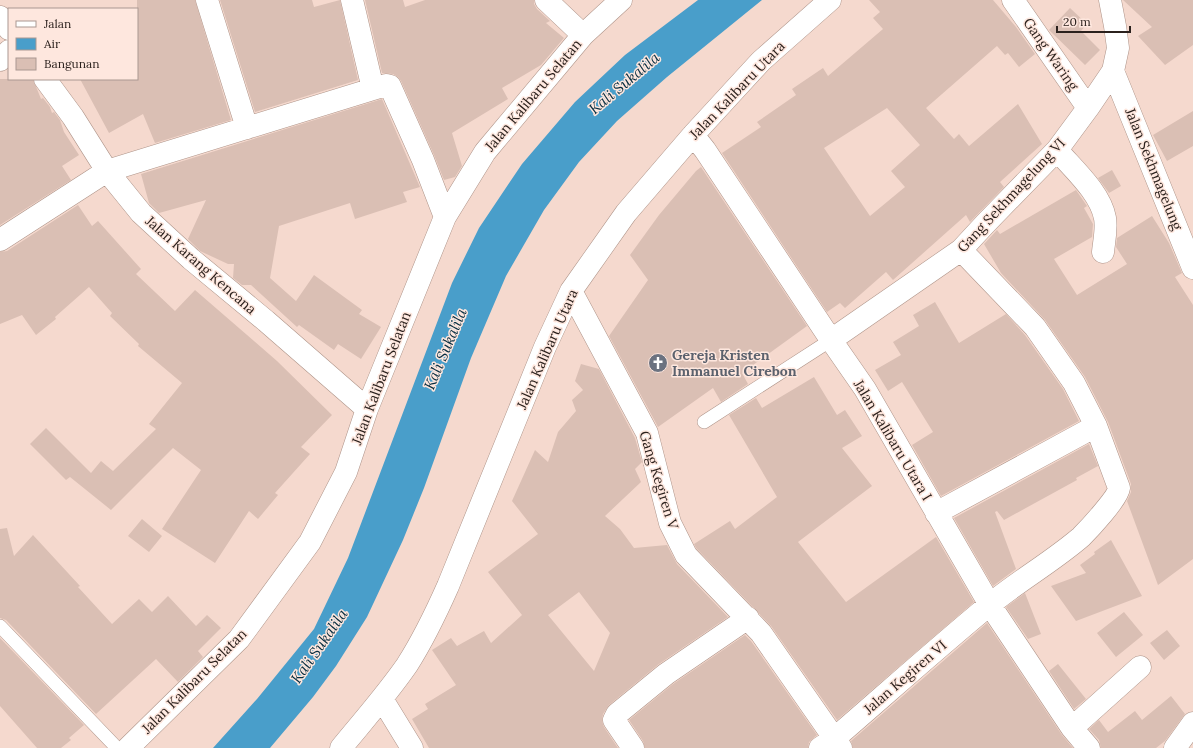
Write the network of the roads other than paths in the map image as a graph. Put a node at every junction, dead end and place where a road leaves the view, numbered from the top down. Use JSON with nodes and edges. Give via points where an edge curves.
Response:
{"nodes":[{"id":1,"x":207,"y":0,"type":"edge"},
{"id":2,"x":352,"y":0,"type":"edge"},
{"id":3,"x":546,"y":0,"type":"edge"},
{"id":4,"x":621,"y":0,"type":"edge"},
{"id":5,"x":830,"y":0,"type":"edge"},
{"id":6,"x":1013,"y":0,"type":"edge"},
{"id":7,"x":1110,"y":0,"type":"edge"},
{"id":8,"x":0,"y":17,"type":"edge"},
{"id":9,"x":8,"y":28,"type":"edge"},
{"id":10,"x":583,"y":36,"type":"junction"},
{"id":11,"x":8,"y":52,"type":"edge"},
{"id":12,"x":0,"y":60,"type":"edge"},
{"id":13,"x":1113,"y":71,"type":"junction"},
{"id":14,"x":46,"y":80,"type":"edge"},
{"id":15,"x":373,"y":89,"type":"junction"},
{"id":16,"x":1088,"y":108,"type":"junction"},
{"id":17,"x":247,"y":128,"type":"junction"},
{"id":18,"x":693,"y":135,"type":"junction"},
{"id":19,"x":1057,"y":150,"type":"junction"},
{"id":20,"x":107,"y":171,"type":"junction"},
{"id":21,"x":445,"y":217,"type":"junction"},
{"id":22,"x":0,"y":240,"type":"edge"},
{"id":23,"x":961,"y":250,"type":"junction"},
{"id":24,"x":1103,"y":252,"type":"dead end"},
{"id":25,"x":1193,"y":268,"type":"edge"},
{"id":26,"x":571,"y":291,"type":"junction"},
{"id":27,"x":830,"y":340,"type":"junction"},
{"id":28,"x":367,"y":409,"type":"junction"},
{"id":29,"x":704,"y":422,"type":"dead end"},
{"id":30,"x":1096,"y":426,"type":"junction"},
{"id":31,"x":936,"y":513,"type":"junction"},
{"id":32,"x":990,"y":605,"type":"junction"},
{"id":33,"x":748,"y":618,"type":"junction"},
{"id":34,"x":0,"y":626,"type":"edge"},
{"id":35,"x":1140,"y":667,"type":"dead end"},
{"id":36,"x":382,"y":699,"type":"junction"},
{"id":37,"x":1193,"y":723,"type":"edge"},
{"id":38,"x":1072,"y":728,"type":"junction"},
{"id":39,"x":832,"y":745,"type":"edge"},
{"id":40,"x":118,"y":748,"type":"edge"},
{"id":41,"x":128,"y":748,"type":"edge"},
{"id":42,"x":340,"y":748,"type":"edge"},
{"id":43,"x":412,"y":748,"type":"edge"},
{"id":44,"x":633,"y":748,"type":"edge"},
{"id":45,"x":1089,"y":748,"type":"edge"},
{"id":46,"x":1175,"y":748,"type":"edge"}],
"edges":[{"from":1,"to":17,"type":"street"},
{"from":2,"to":15,"type":"street"},
{"from":3,"to":10,"type":"street"},
{"from":4,"to":10,"type":"street","name":"Jalan Kalibaru Selatan"},
{"from":5,"to":18,"type":"street","name":"Jalan Kalibaru Utara","via":[[761,61]]},
{"from":6,"to":16,"type":"street","name":"Gang Waring"},
{"from":7,"to":13,"type":"street","name":"Gang Sekhmagelung VI","via":[[1118,48]]},
{"from":8,"to":9,"type":"street"},
{"from":10,"to":21,"type":"street","name":"Jalan Kalibaru Selatan","via":[[485,152]]},
{"from":11,"to":12,"type":"street"},
{"from":13,"to":16,"type":"street","name":"Gang Sekhmagelung VI"},
{"from":13,"to":25,"type":"street","name":"Jalan Sekhmagelung"},
{"from":14,"to":20,"type":"street","name":"Jalan Karang Kencana"},
{"from":15,"to":17,"type":"street"},
{"from":15,"to":21,"type":"street","via":[[390,86]]},
{"from":16,"to":19,"type":"street","name":"Gang Sekhmagelung VI"},
{"from":17,"to":20,"type":"street"},
{"from":18,"to":26,"type":"street","name":"Jalan Kalibaru Utara","via":[[626,213]]},
{"from":18,"to":27,"type":"street","name":"Jalan Kalibaru Utara I"},
{"from":19,"to":23,"type":"street","name":"Gang Sekhmagelung VI"},
{"from":19,"to":24,"type":"street","via":[[1092,190],[1105,217]]},
{"from":20,"to":22,"type":"street"},
{"from":20,"to":28,"type":"street","name":"Jalan Karang Kencana","via":[[141,213],[191,259]]},
{"from":21,"to":28,"type":"street","name":"Jalan Kalibaru Selatan"},
{"from":23,"to":27,"type":"street","name":"Gang Sekhmagelung VI"},
{"from":23,"to":30,"type":"street","via":[[1035,327],[1074,383]]},
{"from":26,"to":33,"type":"street","name":"Gang Kegiren V","via":[[647,433],[670,523],[686,555]]},
{"from":26,"to":36,"type":"street","name":"Jalan Kalibaru Utara","via":[[432,621],[408,664]]},
{"from":27,"to":29,"type":"lane"},
{"from":27,"to":31,"type":"street","name":"Jalan Kalibaru Utara I","via":[[865,390]]},
{"from":28,"to":41,"type":"street","name":"Jalan Kalibaru Selatan","via":[[346,472],[310,542],[239,639]]},
{"from":30,"to":31,"type":"street"},
{"from":30,"to":32,"type":"street","name":"Jalan Kegiren VI","via":[[1119,488],[1118,494],[1081,536]]},
{"from":31,"to":32,"type":"street","name":"Jalan Kalibaru Utara I"},
{"from":32,"to":38,"type":"street","name":"Jalan Kalibaru Utara I"},
{"from":32,"to":39,"type":"street","name":"Jalan Kegiren VI"},
{"from":33,"to":39,"type":"street","name":"Gang Kegiren V","via":[[761,632]]},
{"from":33,"to":44,"type":"street","via":[[666,674],[617,714],[614,720]]},
{"from":34,"to":40,"type":"lane"},
{"from":35,"to":38,"type":"street"},
{"from":36,"to":42,"type":"street","name":"Jalan Kalibaru Utara"},
{"from":36,"to":43,"type":"street"},
{"from":37,"to":46,"type":"street"},
{"from":38,"to":45,"type":"street","name":"Jalan Kalibaru Utara I"}]}
